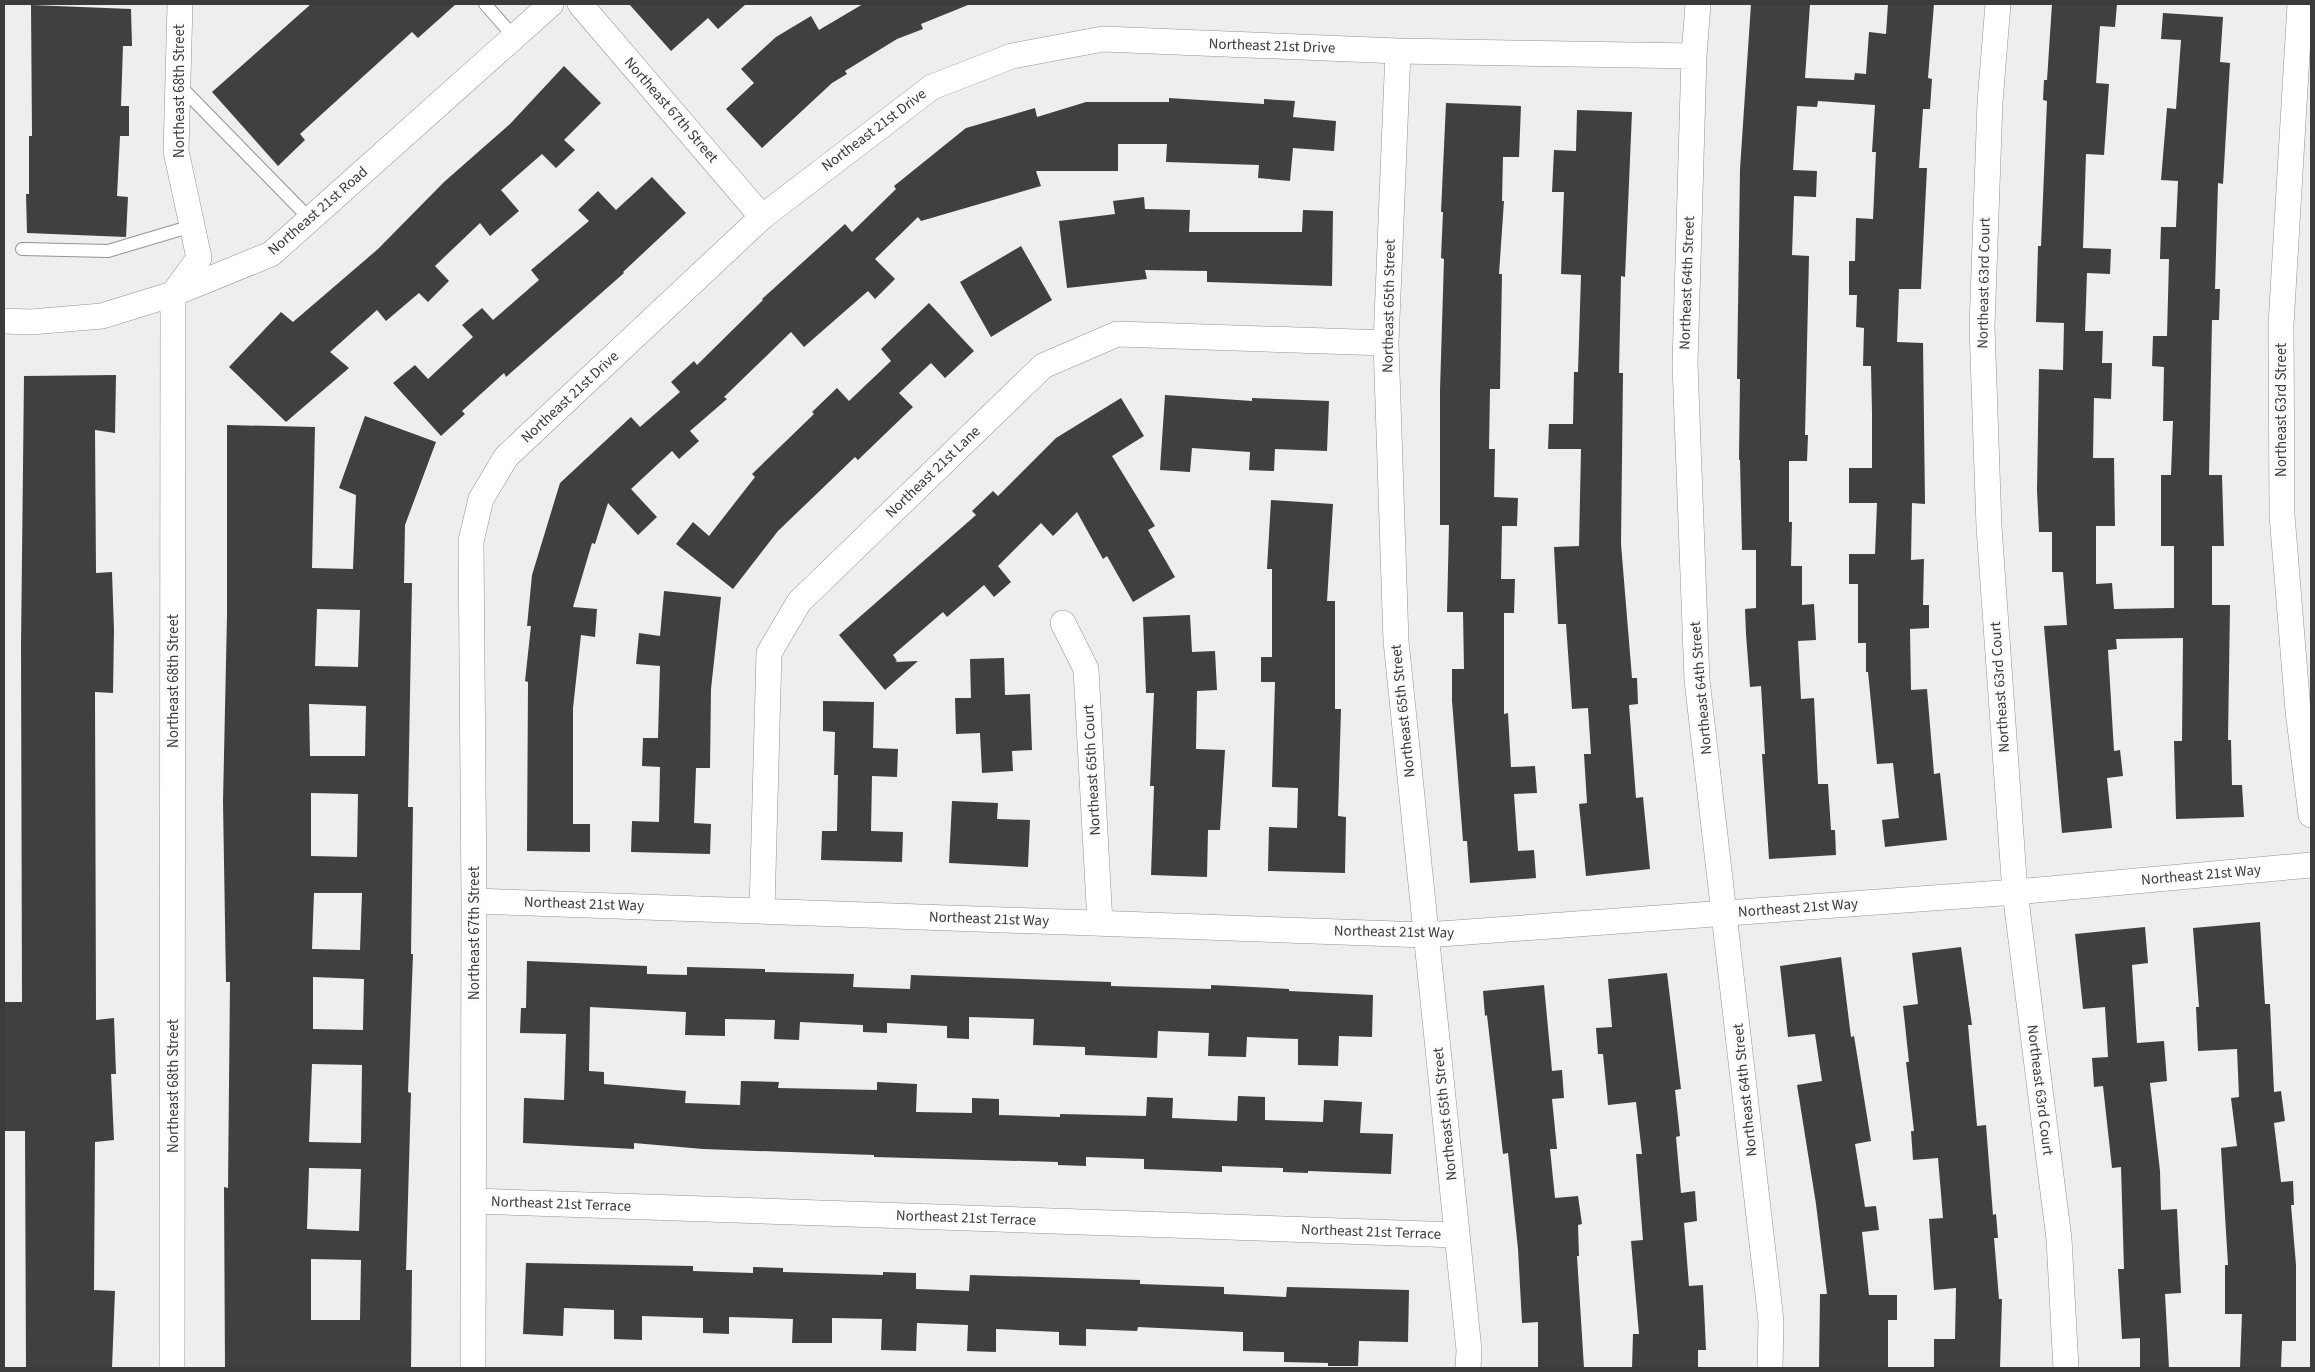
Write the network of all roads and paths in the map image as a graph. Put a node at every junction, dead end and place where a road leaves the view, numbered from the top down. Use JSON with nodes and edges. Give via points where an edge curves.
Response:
{"nodes":[{"id":1,"x":180,"y":4,"type":"edge"},
{"id":2,"x":485,"y":4,"type":"edge"},
{"id":3,"x":552,"y":4,"type":"edge"},
{"id":4,"x":580,"y":4,"type":"edge"},
{"id":5,"x":1698,"y":4,"type":"edge"},
{"id":6,"x":1998,"y":4,"type":"edge"},
{"id":7,"x":2300,"y":4,"type":"edge"},
{"id":8,"x":514,"y":37,"type":"junction"},
{"id":9,"x":1398,"y":51,"type":"junction"},
{"id":10,"x":1694,"y":56,"type":"junction"},
{"id":11,"x":178,"y":83,"type":"junction"},
{"id":12,"x":762,"y":216,"type":"junction"},
{"id":13,"x":310,"y":219,"type":"junction"},
{"id":14,"x":192,"y":226,"type":"junction"},
{"id":15,"x":22,"y":249,"type":"dead end"},
{"id":16,"x":174,"y":294,"type":"junction"},
{"id":17,"x":4,"y":321,"type":"edge"},
{"id":18,"x":1386,"y":343,"type":"junction"},
{"id":19,"x":481,"y":499,"type":"joint"},
{"id":20,"x":1063,"y":623,"type":"dead end"},
{"id":21,"x":2311,"y":815,"type":"edge"},
{"id":22,"x":2311,"y":865,"type":"edge"},
{"id":23,"x":2015,"y":892,"type":"junction"},
{"id":24,"x":474,"y":901,"type":"junction"},
{"id":25,"x":762,"y":910,"type":"junction"},
{"id":26,"x":1726,"y":914,"type":"junction"},
{"id":27,"x":1100,"y":923,"type":"junction"},
{"id":28,"x":1426,"y":935,"type":"junction"},
{"id":29,"x":474,"y":1200,"type":"junction"},
{"id":30,"x":1457,"y":1235,"type":"junction"},
{"id":31,"x":172,"y":1368,"type":"edge"},
{"id":32,"x":474,"y":1368,"type":"edge"},
{"id":33,"x":1468,"y":1368,"type":"edge"},
{"id":34,"x":1770,"y":1368,"type":"edge"},
{"id":35,"x":2066,"y":1368,"type":"edge"}],
"edges":[{"from":1,"to":11,"type":"street","name":"Northeast 68th Street"},
{"from":2,"to":8,"type":"lane"},
{"from":3,"to":8,"type":"street","name":"Northeast 21st Road"},
{"from":4,"to":12,"type":"street","name":"Northeast 67th Street"},
{"from":5,"to":10,"type":"street","name":"Northeast 64th Street"},
{"from":6,"to":23,"type":"street","name":"Northeast 63rd Court","via":[[1990,102],[1982,326],[1989,527]]},
{"from":7,"to":21,"type":"street","name":"Northeast 63rd Street","via":[[2281,326],[2282,514],[2298,711]]},
{"from":8,"to":13,"type":"street","name":"Northeast 21st Road"},
{"from":9,"to":10,"type":"street","name":"Northeast 21st Drive"},
{"from":9,"to":12,"type":"street","name":"Northeast 21st Drive","via":[[1102,39],[1012,56],[932,87]]},
{"from":9,"to":18,"type":"street","name":"Northeast 65th Street"},
{"from":10,"to":26,"type":"street","name":"Northeast 64th Street","via":[[1685,364],[1697,680]]},
{"from":11,"to":13,"type":"lane"},
{"from":11,"to":14,"type":"street","name":"Northeast 68th Street","via":[[176,152]]},
{"from":12,"to":19,"type":"street","name":"Northeast 21st Drive","via":[[506,457]]},
{"from":13,"to":16,"type":"street","name":"Northeast 21st Road","via":[[271,254]]},
{"from":14,"to":15,"type":"lane","via":[[108,251]]},
{"from":14,"to":16,"type":"street","name":"Northeast 68th Street","via":[[199,258]]},
{"from":16,"to":17,"type":"street","name":"Northeast 21st Road","via":[[102,316]]},
{"from":16,"to":31,"type":"street","name":"Northeast 68th Street"},
{"from":18,"to":25,"type":"street","name":"Northeast 21st Lane","via":[[1117,334],[1044,366],[799,602],[770,653]]},
{"from":18,"to":28,"type":"street","name":"Northeast 65th Street","via":[[1396,641]]},
{"from":19,"to":24,"type":"street","name":"Northeast 67th Street","via":[[470,541]]},
{"from":20,"to":27,"type":"street","name":"Northeast 65th Court","via":[[1086,669]]},
{"from":22,"to":23,"type":"street","name":"Northeast 21st Way"},
{"from":23,"to":26,"type":"street","name":"Northeast 21st Way"},
{"from":23,"to":35,"type":"street","name":"Northeast 63rd Court","via":[[2059,1239]]},
{"from":24,"to":25,"type":"street","name":"Northeast 21st Way"},
{"from":24,"to":29,"type":"street","name":"Northeast 67th Street"},
{"from":25,"to":27,"type":"street","name":"Northeast 21st Way"},
{"from":26,"to":28,"type":"street","name":"Northeast 21st Way"},
{"from":26,"to":34,"type":"street","name":"Northeast 64th Street","via":[[1771,1321]]},
{"from":27,"to":28,"type":"street","name":"Northeast 21st Way"},
{"from":28,"to":30,"type":"street","name":"Northeast 65th Street"},
{"from":29,"to":30,"type":"street","name":"Northeast 21st Terrace"},
{"from":29,"to":32,"type":"street","name":"Northeast 67th Street"},
{"from":30,"to":33,"type":"street","name":"Northeast 65th Street"}]}
